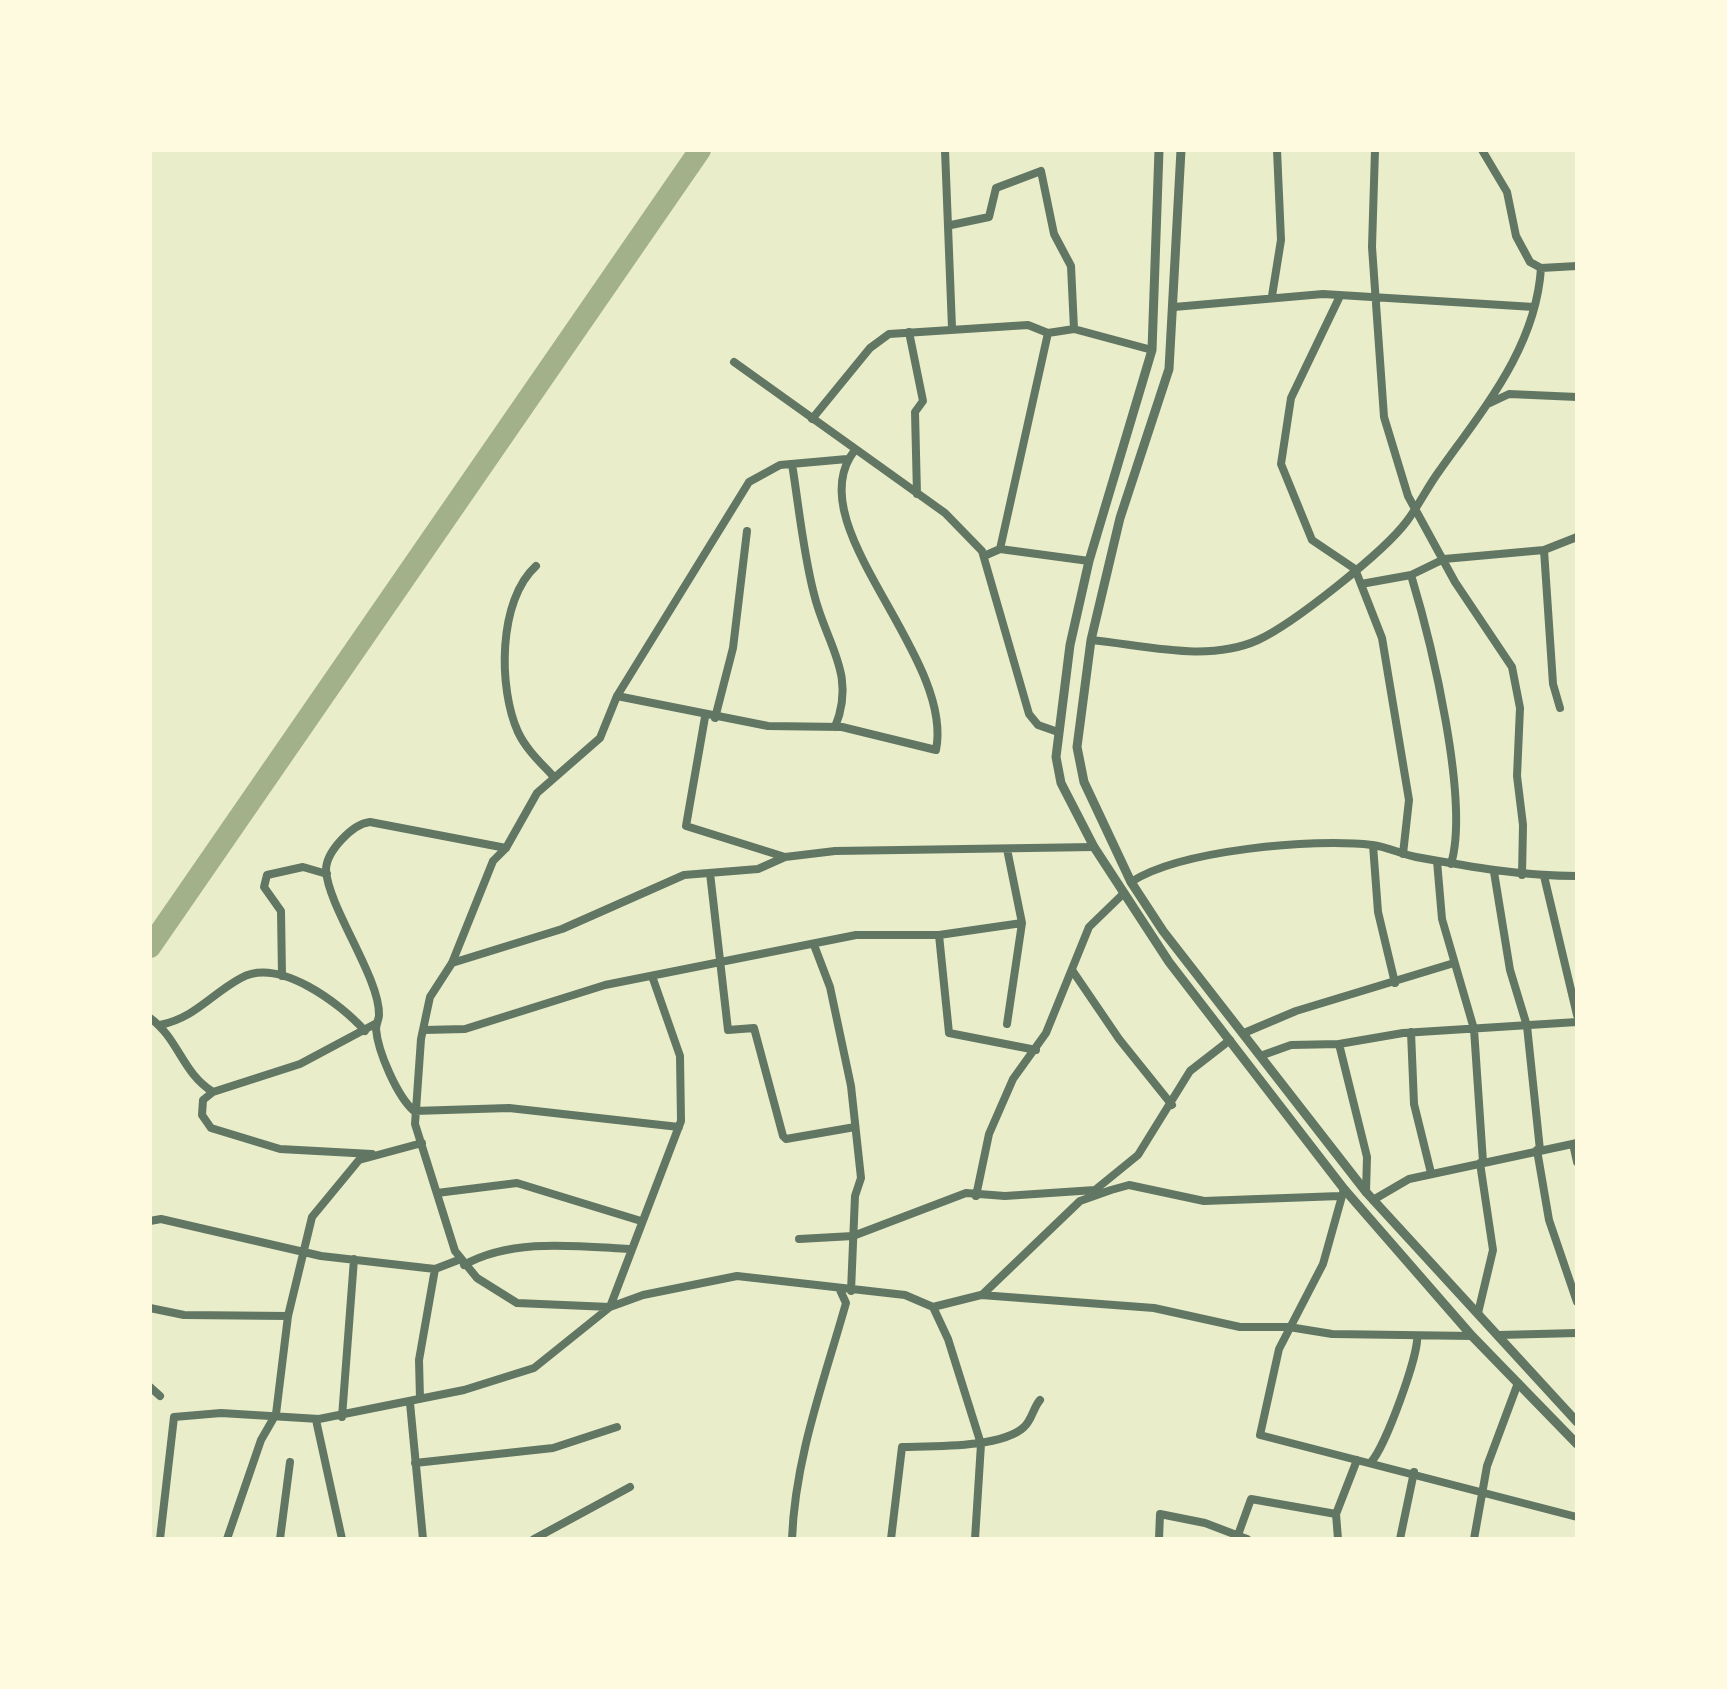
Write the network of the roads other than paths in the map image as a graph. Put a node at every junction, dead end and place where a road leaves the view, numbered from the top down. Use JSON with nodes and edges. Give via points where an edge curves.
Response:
{"nodes":[{"id":1,"x":945,"y":150,"type":"edge"},
{"id":2,"x":1159,"y":150,"type":"edge"},
{"id":3,"x":1181,"y":150,"type":"edge"},
{"id":4,"x":1278,"y":150,"type":"edge"},
{"id":5,"x":1376,"y":150,"type":"edge"},
{"id":6,"x":1482,"y":150,"type":"edge"},
{"id":7,"x":951,"y":225,"type":"junction"},
{"id":8,"x":1577,"y":266,"type":"edge"},
{"id":9,"x":1540,"y":268,"type":"junction"},
{"id":10,"x":1272,"y":296,"type":"junction"},
{"id":11,"x":1340,"y":296,"type":"junction"},
{"id":12,"x":1376,"y":298,"type":"junction"},
{"id":13,"x":1174,"y":307,"type":"junction"},
{"id":14,"x":1534,"y":307,"type":"junction"},
{"id":15,"x":952,"y":328,"type":"junction"},
{"id":16,"x":1074,"y":329,"type":"junction"},
{"id":17,"x":908,"y":332,"type":"junction"},
{"id":18,"x":1048,"y":334,"type":"junction"},
{"id":19,"x":1152,"y":350,"type":"junction"},
{"id":20,"x":734,"y":362,"type":"dead end"},
{"id":21,"x":1577,"y":397,"type":"edge"},
{"id":22,"x":1490,"y":403,"type":"junction"},
{"id":23,"x":812,"y":418,"type":"junction"},
{"id":24,"x":855,"y":450,"type":"junction"},
{"id":25,"x":847,"y":459,"type":"junction"},
{"id":26,"x":792,"y":464,"type":"junction"},
{"id":27,"x":917,"y":494,"type":"junction"},
{"id":28,"x":1416,"y":506,"type":"junction"},
{"id":29,"x":747,"y":531,"type":"dead end"},
{"id":30,"x":1577,"y":537,"type":"edge"},
{"id":31,"x":1000,"y":549,"type":"junction"},
{"id":32,"x":1544,"y":550,"type":"junction"},
{"id":33,"x":984,"y":556,"type":"junction"},
{"id":34,"x":1444,"y":559,"type":"junction"},
{"id":35,"x":1089,"y":561,"type":"junction"},
{"id":36,"x":536,"y":566,"type":"dead end"},
{"id":37,"x":1355,"y":569,"type":"junction"},
{"id":38,"x":1412,"y":575,"type":"junction"},
{"id":39,"x":1361,"y":584,"type":"junction"},
{"id":40,"x":1091,"y":640,"type":"junction"},
{"id":41,"x":617,"y":696,"type":"junction"},
{"id":42,"x":1560,"y":708,"type":"dead end"},
{"id":43,"x":710,"y":718,"type":"junction"},
{"id":44,"x":836,"y":727,"type":"junction"},
{"id":45,"x":1058,"y":732,"type":"junction"},
{"id":46,"x":552,"y":776,"type":"junction"},
{"id":47,"x":1373,"y":845,"type":"junction"},
{"id":48,"x":1094,"y":847,"type":"junction"},
{"id":49,"x":506,"y":848,"type":"junction"},
{"id":50,"x":1007,"y":849,"type":"junction"},
{"id":51,"x":1403,"y":854,"type":"junction"},
{"id":52,"x":785,"y":856,"type":"junction"},
{"id":53,"x":1438,"y":861,"type":"junction"},
{"id":54,"x":1451,"y":864,"type":"junction"},
{"id":55,"x":710,"y":872,"type":"junction"},
{"id":56,"x":1494,"y":872,"type":"junction"},
{"id":57,"x":327,"y":874,"type":"junction"},
{"id":58,"x":1522,"y":875,"type":"junction"},
{"id":59,"x":1544,"y":876,"type":"junction"},
{"id":60,"x":1577,"y":876,"type":"edge"},
{"id":61,"x":1131,"y":882,"type":"junction"},
{"id":62,"x":1123,"y":894,"type":"junction"},
{"id":63,"x":1022,"y":924,"type":"junction"},
{"id":64,"x":939,"y":935,"type":"junction"},
{"id":65,"x":814,"y":945,"type":"junction"},
{"id":66,"x":723,"y":961,"type":"junction"},
{"id":67,"x":452,"y":963,"type":"junction"},
{"id":68,"x":1454,"y":963,"type":"junction"},
{"id":69,"x":1072,"y":970,"type":"junction"},
{"id":70,"x":282,"y":976,"type":"junction"},
{"id":71,"x":652,"y":976,"type":"junction"},
{"id":72,"x":1394,"y":983,"type":"junction"},
{"id":73,"x":150,"y":1018,"type":"edge"},
{"id":74,"x":1577,"y":1019,"type":"edge"},
{"id":75,"x":375,"y":1024,"type":"junction"},
{"id":76,"x":1007,"y":1024,"type":"dead end"},
{"id":77,"x":160,"y":1025,"type":"junction"},
{"id":78,"x":1527,"y":1026,"type":"junction"},
{"id":79,"x":1474,"y":1029,"type":"junction"},
{"id":80,"x":365,"y":1030,"type":"junction"},
{"id":81,"x":424,"y":1030,"type":"junction"},
{"id":82,"x":1412,"y":1032,"type":"junction"},
{"id":83,"x":1244,"y":1033,"type":"junction"},
{"id":84,"x":1230,"y":1040,"type":"junction"},
{"id":85,"x":1339,"y":1044,"type":"junction"},
{"id":86,"x":1036,"y":1050,"type":"junction"},
{"id":87,"x":1263,"y":1055,"type":"junction"},
{"id":88,"x":213,"y":1092,"type":"junction"},
{"id":89,"x":1172,"y":1105,"type":"junction"},
{"id":90,"x":414,"y":1112,"type":"junction"},
{"id":91,"x":679,"y":1127,"type":"junction"},
{"id":92,"x":855,"y":1127,"type":"junction"},
{"id":93,"x":422,"y":1144,"type":"junction"},
{"id":94,"x":1575,"y":1144,"type":"edge"},
{"id":95,"x":1538,"y":1150,"type":"junction"},
{"id":96,"x":375,"y":1154,"type":"junction"},
{"id":97,"x":1481,"y":1162,"type":"junction"},
{"id":98,"x":1577,"y":1162,"type":"edge"},
{"id":99,"x":1431,"y":1173,"type":"junction"},
{"id":100,"x":1342,"y":1192,"type":"junction"},
{"id":101,"x":438,"y":1193,"type":"junction"},
{"id":102,"x":1094,"y":1193,"type":"junction"},
{"id":103,"x":976,"y":1196,"type":"junction"},
{"id":104,"x":1370,"y":1196,"type":"junction"},
{"id":105,"x":150,"y":1221,"type":"edge"},
{"id":106,"x":641,"y":1221,"type":"junction"},
{"id":107,"x":853,"y":1236,"type":"junction"},
{"id":108,"x":799,"y":1239,"type":"dead end"},
{"id":109,"x":628,"y":1249,"type":"junction"},
{"id":110,"x":300,"y":1252,"type":"junction"},
{"id":111,"x":354,"y":1259,"type":"junction"},
{"id":112,"x":462,"y":1262,"type":"junction"},
{"id":113,"x":435,"y":1269,"type":"junction"},
{"id":114,"x":1573,"y":1275,"type":"edge"},
{"id":115,"x":840,"y":1290,"type":"junction"},
{"id":116,"x":851,"y":1291,"type":"junction"},
{"id":117,"x":982,"y":1295,"type":"junction"},
{"id":118,"x":1577,"y":1302,"type":"edge"},
{"id":119,"x":933,"y":1306,"type":"junction"},
{"id":120,"x":610,"y":1307,"type":"junction"},
{"id":121,"x":150,"y":1308,"type":"edge"},
{"id":122,"x":1478,"y":1313,"type":"junction"},
{"id":123,"x":288,"y":1316,"type":"junction"},
{"id":124,"x":1288,"y":1327,"type":"junction"},
{"id":125,"x":1577,"y":1333,"type":"edge"},
{"id":126,"x":1499,"y":1335,"type":"junction"},
{"id":127,"x":1472,"y":1336,"type":"junction"},
{"id":128,"x":1417,"y":1338,"type":"junction"},
{"id":129,"x":1518,"y":1383,"type":"junction"},
{"id":130,"x":150,"y":1387,"type":"edge"},
{"id":131,"x":160,"y":1396,"type":"dead end"},
{"id":132,"x":420,"y":1399,"type":"junction"},
{"id":133,"x":1040,"y":1400,"type":"dead end"},
{"id":134,"x":410,"y":1403,"type":"junction"},
{"id":135,"x":276,"y":1414,"type":"junction"},
{"id":136,"x":342,"y":1417,"type":"junction"},
{"id":137,"x":316,"y":1420,"type":"junction"},
{"id":138,"x":1577,"y":1422,"type":"edge"},
{"id":139,"x":617,"y":1426,"type":"dead end"},
{"id":140,"x":982,"y":1444,"type":"junction"},
{"id":141,"x":1577,"y":1444,"type":"edge"},
{"id":142,"x":1357,"y":1460,"type":"junction"},
{"id":143,"x":290,"y":1462,"type":"dead end"},
{"id":144,"x":1372,"y":1462,"type":"junction"},
{"id":145,"x":414,"y":1463,"type":"junction"},
{"id":146,"x":1414,"y":1472,"type":"junction"},
{"id":147,"x":630,"y":1487,"type":"dead end"},
{"id":148,"x":1483,"y":1491,"type":"junction"},
{"id":149,"x":1336,"y":1514,"type":"junction"},
{"id":150,"x":1577,"y":1517,"type":"edge"},
{"id":151,"x":1242,"y":1537,"type":"edge"},
{"id":152,"x":160,"y":1539,"type":"edge"},
{"id":153,"x":227,"y":1539,"type":"edge"},
{"id":154,"x":280,"y":1539,"type":"edge"},
{"id":155,"x":342,"y":1539,"type":"edge"},
{"id":156,"x":423,"y":1539,"type":"edge"},
{"id":157,"x":534,"y":1539,"type":"edge"},
{"id":158,"x":792,"y":1539,"type":"edge"},
{"id":159,"x":891,"y":1539,"type":"edge"},
{"id":160,"x":974,"y":1539,"type":"edge"},
{"id":161,"x":1159,"y":1539,"type":"edge"},
{"id":162,"x":1219,"y":1539,"type":"edge"},
{"id":163,"x":1338,"y":1539,"type":"edge"},
{"id":164,"x":1400,"y":1539,"type":"edge"},
{"id":165,"x":1474,"y":1539,"type":"edge"}],
"edges":[{"from":1,"to":7,"type":"street"},
{"from":2,"to":19,"type":"street"},
{"from":3,"to":13,"type":"street"},
{"from":4,"to":10,"type":"street","via":[[1281,240]]},
{"from":5,"to":12,"type":"street"},
{"from":6,"to":9,"type":"street","via":[[1507,192],[1523,252]]},
{"from":7,"to":15,"type":"street"},
{"from":7,"to":16,"type":"street","via":[[988,218],[996,188],[1041,171],[1054,234],[1071,266]]},
{"from":8,"to":9,"type":"street"},
{"from":9,"to":14,"type":"street"},
{"from":10,"to":11,"type":"street"},
{"from":10,"to":13,"type":"street"},
{"from":11,"to":12,"type":"street"},
{"from":11,"to":37,"type":"street","via":[[1291,398],[1281,464],[1312,540]]},
{"from":12,"to":14,"type":"street"},
{"from":12,"to":28,"type":"street","via":[[1384,418]]},
{"from":13,"to":40,"type":"street","via":[[1169,368],[1120,518]]},
{"from":14,"to":22,"type":"street"},
{"from":15,"to":17,"type":"street"},
{"from":15,"to":18,"type":"street","via":[[1028,325]]},
{"from":16,"to":18,"type":"street"},
{"from":16,"to":19,"type":"street"},
{"from":17,"to":23,"type":"street","via":[[880,339]]},
{"from":17,"to":27,"type":"street","via":[[923,400],[915,412]]},
{"from":18,"to":31,"type":"street"},
{"from":19,"to":35,"type":"street"},
{"from":20,"to":23,"type":"street"},
{"from":21,"to":22,"type":"street","via":[[1509,394]]},
{"from":22,"to":28,"type":"street"},
{"from":23,"to":24,"type":"street"},
{"from":24,"to":25,"type":"street"},
{"from":24,"to":27,"type":"street"},
{"from":25,"to":26,"type":"street"},
{"from":25,"to":44,"type":"street","via":[[840,488],[847,526],[916,659],[937,742],[931,751]]},
{"from":26,"to":41,"type":"street","via":[[750,482]]},
{"from":26,"to":44,"type":"street","via":[[813,592],[843,677],[846,701]]},
{"from":27,"to":33,"type":"street","via":[[966,531]]},
{"from":28,"to":34,"type":"street"},
{"from":28,"to":37,"type":"street"},
{"from":29,"to":43,"type":"street","via":[[733,648]]},
{"from":30,"to":32,"type":"street"},
{"from":31,"to":33,"type":"street"},
{"from":31,"to":35,"type":"street"},
{"from":32,"to":34,"type":"street"},
{"from":32,"to":42,"type":"street"},
{"from":33,"to":45,"type":"street","via":[[1029,714]]},
{"from":34,"to":38,"type":"street"},
{"from":34,"to":58,"type":"street","via":[[1512,667],[1520,708]]},
{"from":35,"to":45,"type":"street"},
{"from":36,"to":46,"type":"street","via":[[511,614],[508,682],[518,732]]},
{"from":37,"to":39,"type":"street"},
{"from":37,"to":40,"type":"street","via":[[1296,616],[1240,645],[1186,651]]},
{"from":38,"to":39,"type":"street"},
{"from":38,"to":54,"type":"street","via":[[1448,730],[1458,840]]},
{"from":39,"to":51,"type":"street","via":[[1382,638],[1408,785]]},
{"from":40,"to":61,"type":"street","via":[[1078,757]]},
{"from":41,"to":43,"type":"street"},
{"from":41,"to":46,"type":"street","via":[[600,738]]},
{"from":43,"to":44,"type":"street"},
{"from":43,"to":52,"type":"street","via":[[686,826]]},
{"from":45,"to":48,"type":"street","via":[[1061,783]]},
{"from":46,"to":49,"type":"street"},
{"from":47,"to":51,"type":"street"},
{"from":47,"to":61,"type":"street","via":[[1326,843],[1181,858]]},
{"from":47,"to":72,"type":"street","via":[[1378,912]]},
{"from":48,"to":50,"type":"street"},
{"from":48,"to":62,"type":"street"},
{"from":49,"to":57,"type":"street","via":[[361,823],[330,858]]},
{"from":49,"to":67,"type":"street","via":[[480,886]]},
{"from":50,"to":52,"type":"street"},
{"from":50,"to":63,"type":"street"},
{"from":51,"to":53,"type":"street"},
{"from":52,"to":55,"type":"street","via":[[758,869]]},
{"from":53,"to":54,"type":"street"},
{"from":53,"to":68,"type":"street","via":[[1442,919]]},
{"from":54,"to":56,"type":"street"},
{"from":55,"to":66,"type":"street"},
{"from":55,"to":67,"type":"street","via":[[684,875],[562,930]]},
{"from":56,"to":58,"type":"street"},
{"from":56,"to":78,"type":"street"},
{"from":57,"to":70,"type":"street","via":[[303,867],[267,876],[264,887],[281,911]]},
{"from":57,"to":75,"type":"street","via":[[380,1016]]},
{"from":58,"to":59,"type":"street"},
{"from":59,"to":60,"type":"street"},
{"from":59,"to":74,"type":"street"},
{"from":61,"to":83,"type":"street"},
{"from":62,"to":69,"type":"street","via":[[1089,927]]},
{"from":62,"to":84,"type":"street"},
{"from":63,"to":64,"type":"street"},
{"from":63,"to":76,"type":"street"},
{"from":64,"to":65,"type":"street","via":[[856,935]]},
{"from":64,"to":86,"type":"street","via":[[949,1033]]},
{"from":65,"to":66,"type":"street"},
{"from":65,"to":92,"type":"street","via":[[830,987]]},
{"from":66,"to":71,"type":"street"},
{"from":66,"to":92,"type":"street","via":[[728,1030],[754,1028],[782,1136]]},
{"from":67,"to":81,"type":"street","via":[[430,997]]},
{"from":68,"to":72,"type":"street"},
{"from":68,"to":79,"type":"street"},
{"from":69,"to":86,"type":"street"},
{"from":69,"to":89,"type":"street"},
{"from":70,"to":77,"type":"street","via":[[246,975],[188,1017]]},
{"from":70,"to":80,"type":"street","via":[[332,1000]]},
{"from":71,"to":81,"type":"street","via":[[584,990],[465,1030]]},
{"from":71,"to":91,"type":"street","via":[[680,1056]]},
{"from":72,"to":83,"type":"street"},
{"from":73,"to":77,"type":"street"},
{"from":74,"to":78,"type":"street"},
{"from":75,"to":80,"type":"street"},
{"from":75,"to":90,"type":"street","via":[[404,1103]]},
{"from":77,"to":88,"type":"street","via":[[188,1074]]},
{"from":78,"to":79,"type":"street"},
{"from":78,"to":95,"type":"street"},
{"from":79,"to":82,"type":"street"},
{"from":79,"to":97,"type":"street"},
{"from":80,"to":88,"type":"street","via":[[300,1064]]},
{"from":81,"to":90,"type":"street"},
{"from":82,"to":85,"type":"street"},
{"from":82,"to":99,"type":"street","via":[[1414,1104]]},
{"from":83,"to":87,"type":"street"},
{"from":84,"to":89,"type":"street","via":[[1198,1061]]},
{"from":84,"to":100,"type":"street"},
{"from":85,"to":87,"type":"street","via":[[1290,1045]]},
{"from":85,"to":104,"type":"street"},
{"from":86,"to":103,"type":"street","via":[[1019,1068],[989,1134]]},
{"from":87,"to":104,"type":"street"},
{"from":88,"to":96,"type":"street","via":[[203,1100],[202,1115],[211,1128],[304,1153]]},
{"from":89,"to":102,"type":"street","via":[[1138,1155]]},
{"from":90,"to":91,"type":"street","via":[[509,1108]]},
{"from":90,"to":93,"type":"street"},
{"from":91,"to":106,"type":"street"},
{"from":92,"to":107,"type":"street","via":[[860,1178]]},
{"from":93,"to":96,"type":"street"},
{"from":93,"to":101,"type":"street"},
{"from":94,"to":95,"type":"street"},
{"from":94,"to":98,"type":"street"},
{"from":95,"to":97,"type":"street"},
{"from":95,"to":114,"type":"street","via":[[1549,1220]]},
{"from":96,"to":110,"type":"street","via":[[350,1169],[312,1217]]},
{"from":97,"to":99,"type":"street"},
{"from":97,"to":122,"type":"street","via":[[1493,1250]]},
{"from":99,"to":104,"type":"street"},
{"from":100,"to":102,"type":"street","via":[[1204,1201],[1129,1185]]},
{"from":100,"to":124,"type":"street","via":[[1323,1264]]},
{"from":100,"to":127,"type":"street"},
{"from":101,"to":106,"type":"street","via":[[516,1184]]},
{"from":101,"to":112,"type":"street"},
{"from":102,"to":103,"type":"street"},
{"from":102,"to":117,"type":"street"},
{"from":103,"to":107,"type":"street","via":[[948,1197],[929,1211]]},
{"from":104,"to":122,"type":"street"},
{"from":105,"to":110,"type":"street"},
{"from":106,"to":109,"type":"street"},
{"from":107,"to":108,"type":"street"},
{"from":107,"to":116,"type":"street"},
{"from":109,"to":112,"type":"street","via":[[516,1249]]},
{"from":109,"to":120,"type":"street"},
{"from":110,"to":111,"type":"street"},
{"from":110,"to":123,"type":"street"},
{"from":111,"to":113,"type":"street"},
{"from":111,"to":136,"type":"street"},
{"from":112,"to":113,"type":"street"},
{"from":112,"to":120,"type":"street","via":[[517,1303]]},
{"from":113,"to":132,"type":"street","via":[[419,1360]]},
{"from":114,"to":118,"type":"street"},
{"from":115,"to":116,"type":"street"},
{"from":115,"to":120,"type":"street","via":[[737,1276]]},
{"from":115,"to":158,"type":"street","via":[[846,1303],[798,1479]]},
{"from":116,"to":119,"type":"street","via":[[905,1295]]},
{"from":117,"to":119,"type":"street"},
{"from":117,"to":124,"type":"street","via":[[1112,1303],[1228,1326]]},
{"from":119,"to":140,"type":"street"},
{"from":120,"to":132,"type":"street","via":[[534,1368]]},
{"from":121,"to":123,"type":"street","via":[[184,1315]]},
{"from":122,"to":126,"type":"street"},
{"from":123,"to":135,"type":"street"},
{"from":124,"to":128,"type":"street"},
{"from":124,"to":142,"type":"street","via":[[1260,1434]]},
{"from":125,"to":126,"type":"street"},
{"from":126,"to":138,"type":"street"},
{"from":127,"to":128,"type":"street"},
{"from":127,"to":129,"type":"street"},
{"from":128,"to":144,"type":"street","via":[[1419,1352],[1402,1383],[1390,1433]]},
{"from":129,"to":141,"type":"street"},
{"from":129,"to":148,"type":"street"},
{"from":130,"to":131,"type":"street"},
{"from":132,"to":134,"type":"street"},
{"from":133,"to":140,"type":"street","via":[[1028,1424]]},
{"from":134,"to":136,"type":"street"},
{"from":134,"to":145,"type":"street"},
{"from":135,"to":137,"type":"street"},
{"from":135,"to":152,"type":"street","via":[[174,1416]]},
{"from":135,"to":153,"type":"street"},
{"from":136,"to":137,"type":"street"},
{"from":137,"to":155,"type":"street"},
{"from":139,"to":145,"type":"street","via":[[553,1448]]},
{"from":140,"to":159,"type":"street","via":[[902,1446]]},
{"from":140,"to":160,"type":"street"},
{"from":142,"to":144,"type":"street"},
{"from":142,"to":149,"type":"street"},
{"from":143,"to":154,"type":"street"},
{"from":144,"to":146,"type":"street"},
{"from":145,"to":156,"type":"street"},
{"from":146,"to":148,"type":"street"},
{"from":146,"to":164,"type":"street"},
{"from":147,"to":157,"type":"street"},
{"from":148,"to":150,"type":"street"},
{"from":148,"to":165,"type":"street"},
{"from":149,"to":151,"type":"street","via":[[1251,1500]]},
{"from":149,"to":163,"type":"street"},
{"from":151,"to":161,"type":"street","via":[[1160,1514]]},
{"from":151,"to":162,"type":"street"}]}
